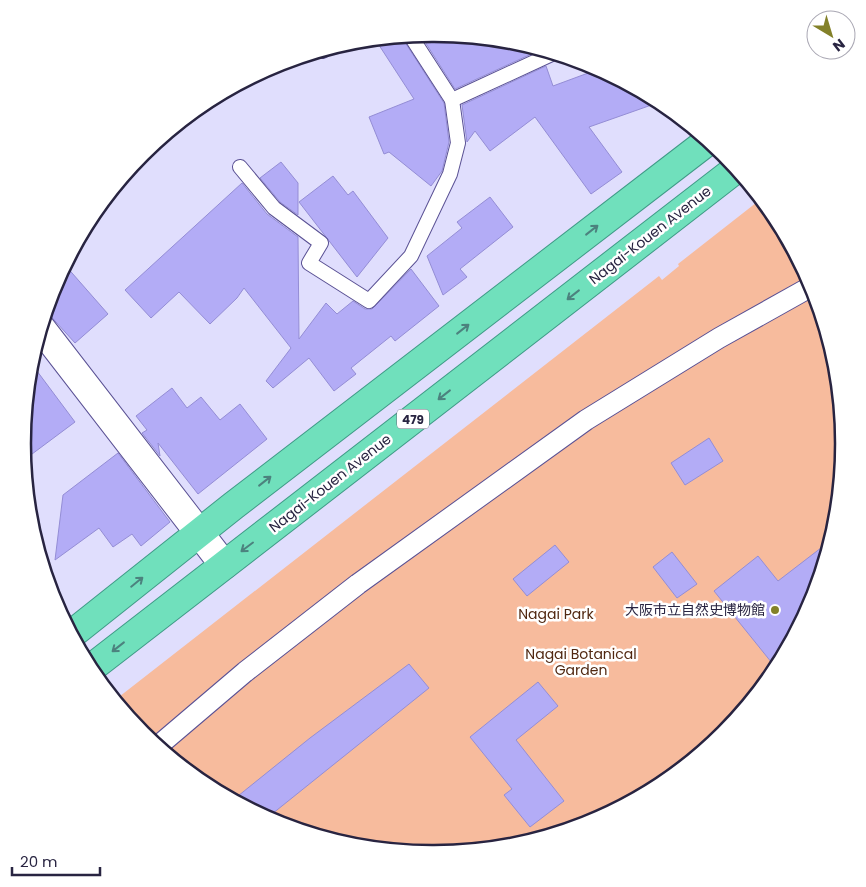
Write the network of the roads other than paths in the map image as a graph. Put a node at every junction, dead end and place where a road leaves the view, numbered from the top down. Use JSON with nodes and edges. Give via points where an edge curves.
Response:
{"nodes":[{"id":1,"x":415,"y":43,"type":"edge"},
{"id":2,"x":544,"y":57,"type":"edge"},
{"id":3,"x":452,"y":100,"type":"junction"},
{"id":4,"x":702,"y":145,"type":"edge"},
{"id":5,"x":240,"y":167,"type":"dead end"},
{"id":6,"x":730,"y":174,"type":"edge"},
{"id":7,"x":804,"y":290,"type":"edge"},
{"id":8,"x":47,"y":335,"type":"edge"},
{"id":9,"x":199,"y":532,"type":"junction"},
{"id":10,"x":224,"y":564,"type":"junction"},
{"id":11,"x":77,"y":630,"type":"edge"},
{"id":12,"x":97,"y":664,"type":"edge"},
{"id":13,"x":163,"y":742,"type":"edge"}],
"edges":[{"from":1,"to":3,"type":"lane"},
{"from":2,"to":3,"type":"lane"},
{"from":3,"to":5,"type":"lane","via":[[458,143],[450,174],[411,256],[368,302],[309,263],[320,243],[274,208]]},
{"from":9,"to":4,"type":"highway","one_way":true},
{"from":6,"to":10,"type":"highway","name":"Nagai-Kouen Avenue","number":"479","one_way":true},
{"from":7,"to":13,"type":"street","via":[[719,338],[586,420],[358,584],[245,672]]},
{"from":8,"to":9,"type":"street"},
{"from":9,"to":10,"type":"street"},
{"from":11,"to":9,"type":"highway","one_way":true},
{"from":10,"to":12,"type":"highway","name":"Nagai-Kouen Avenue","number":"479","one_way":true}]}
